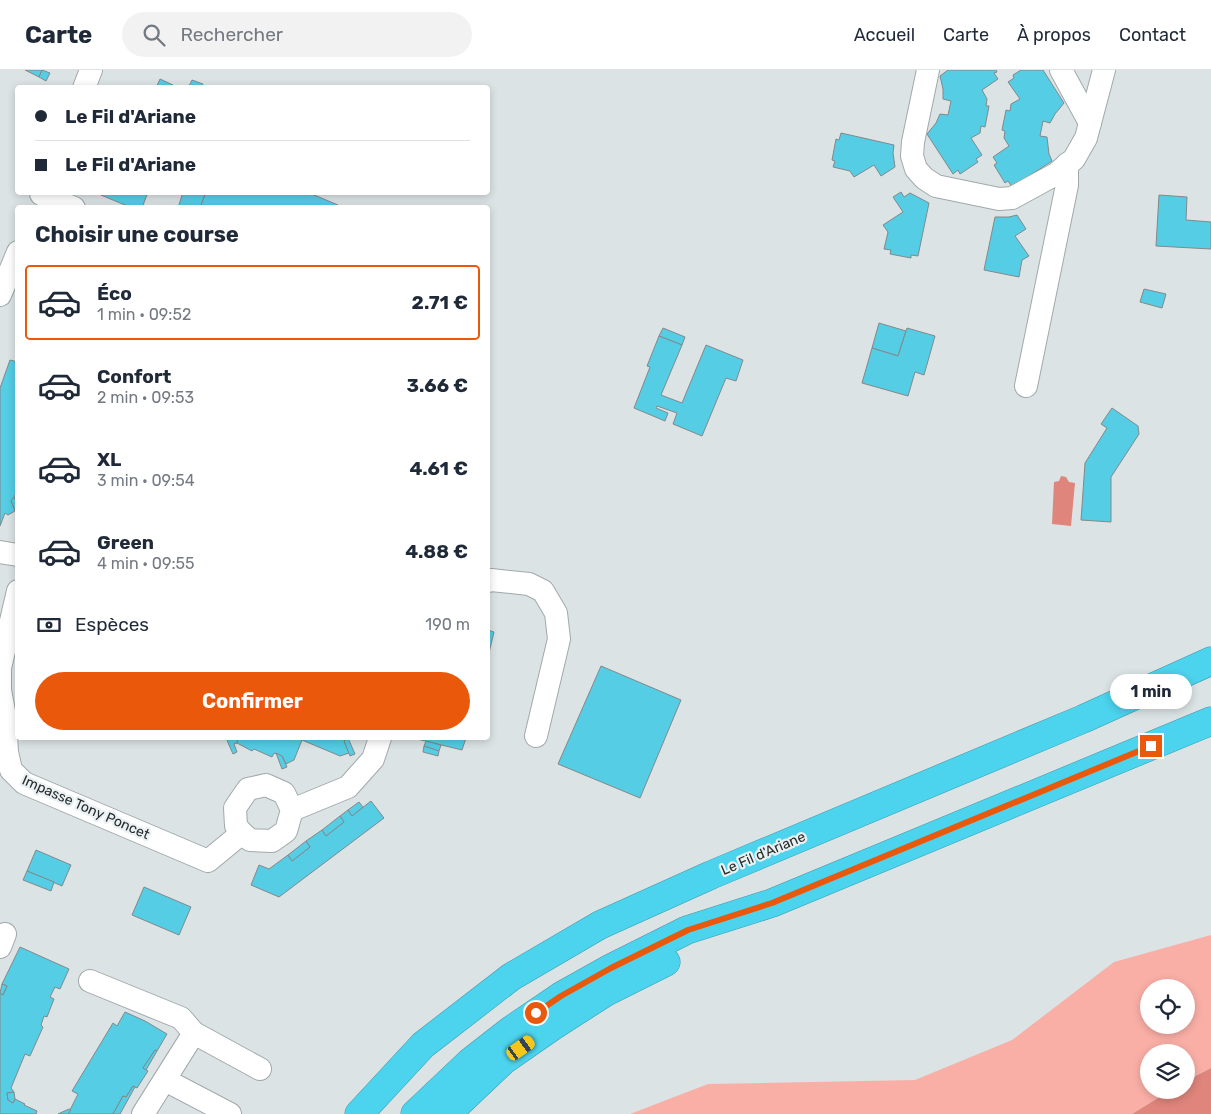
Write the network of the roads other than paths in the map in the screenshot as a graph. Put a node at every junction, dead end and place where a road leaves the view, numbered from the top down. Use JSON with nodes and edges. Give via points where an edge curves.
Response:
{"nodes":[{"id":1,"x":91,"y":70,"type":"edge"},
{"id":2,"x":928,"y":70,"type":"edge"},
{"id":3,"x":1061,"y":70,"type":"edge"},
{"id":4,"x":1104,"y":70,"type":"edge"},
{"id":5,"x":85,"y":85,"type":"edge"},
{"id":6,"x":1090,"y":123,"type":"junction"},
{"id":7,"x":1067,"y":164,"type":"junction"},
{"id":8,"x":39,"y":198,"type":"edge"},
{"id":9,"x":64,"y":205,"type":"edge"},
{"id":10,"x":15,"y":259,"type":"edge"},
{"id":11,"x":0,"y":295,"type":"edge"},
{"id":12,"x":1026,"y":386,"type":"dead end"},
{"id":13,"x":0,"y":552,"type":"edge"},
{"id":14,"x":15,"y":554,"type":"edge"},
{"id":15,"x":490,"y":580,"type":"edge"},
{"id":16,"x":15,"y":604,"type":"edge"},
{"id":17,"x":1204,"y":665,"type":"edge"},
{"id":18,"x":1208,"y":723,"type":"edge"},
{"id":19,"x":536,"y":736,"type":"dead end"},
{"id":20,"x":379,"y":740,"type":"edge"},
{"id":21,"x":292,"y":810,"type":"junction"},
{"id":22,"x":242,"y":833,"type":"junction"},
{"id":23,"x":772,"y":903,"type":"junction"},
{"id":24,"x":90,"y":981,"type":"dead end"},
{"id":25,"x":194,"y":1033,"type":"junction"},
{"id":26,"x":260,"y":1069,"type":"dead end"},
{"id":27,"x":166,"y":1080,"type":"junction"},
{"id":28,"x":143,"y":1114,"type":"edge"},
{"id":29,"x":230,"y":1114,"type":"edge"},
{"id":30,"x":360,"y":1114,"type":"edge"},
{"id":31,"x":415,"y":1114,"type":"edge"},
{"id":32,"x":447,"y":1114,"type":"edge"}],
"edges":[{"from":1,"to":5,"type":"street"},
{"from":2,"to":7,"type":"street","via":[[912,156],[916,169],[924,178],[936,186],[1000,199],[1012,198],[1056,174]]},
{"from":3,"to":6,"type":"street"},
{"from":4,"to":6,"type":"street"},
{"from":6,"to":7,"type":"street","via":[[1086,138],[1074,159]]},
{"from":7,"to":12,"type":"street","via":[[1068,185]]},
{"from":8,"to":9,"type":"street"},
{"from":10,"to":11,"type":"street"},
{"from":13,"to":14,"type":"street"},
{"from":15,"to":19,"type":"street","via":[[529,584],[543,591],[556,613],[559,639]]},
{"from":16,"to":22,"type":"street","name":"Impasse Tony Poncet","via":[[0,668],[6,752],[11,770],[24,783],[208,861]]},
{"from":17,"to":30,"type":"highway","name":"Le Fil d'Ariane","via":[[711,874],[600,925],[511,977],[423,1045]]},
{"from":18,"to":23,"type":"highway"},
{"from":20,"to":21,"type":"street","via":[[373,759],[348,787]]},
{"from":21,"to":22,"type":"street","via":[[286,831],[272,841],[250,840]]},
{"from":21,"to":22,"type":"street","via":[[284,793],[266,785],[248,789],[235,808],[236,826]]},
{"from":23,"to":31,"type":"highway","via":[[688,930],[561,996],[470,1062]]},
{"from":23,"to":32,"type":"highway","via":[[606,992],[560,1021],[504,1060]]},
{"from":24,"to":25,"type":"street","via":[[181,1018]]},
{"from":25,"to":26,"type":"street"},
{"from":25,"to":27,"type":"street"},
{"from":27,"to":28,"type":"street"},
{"from":27,"to":29,"type":"street"}]}
